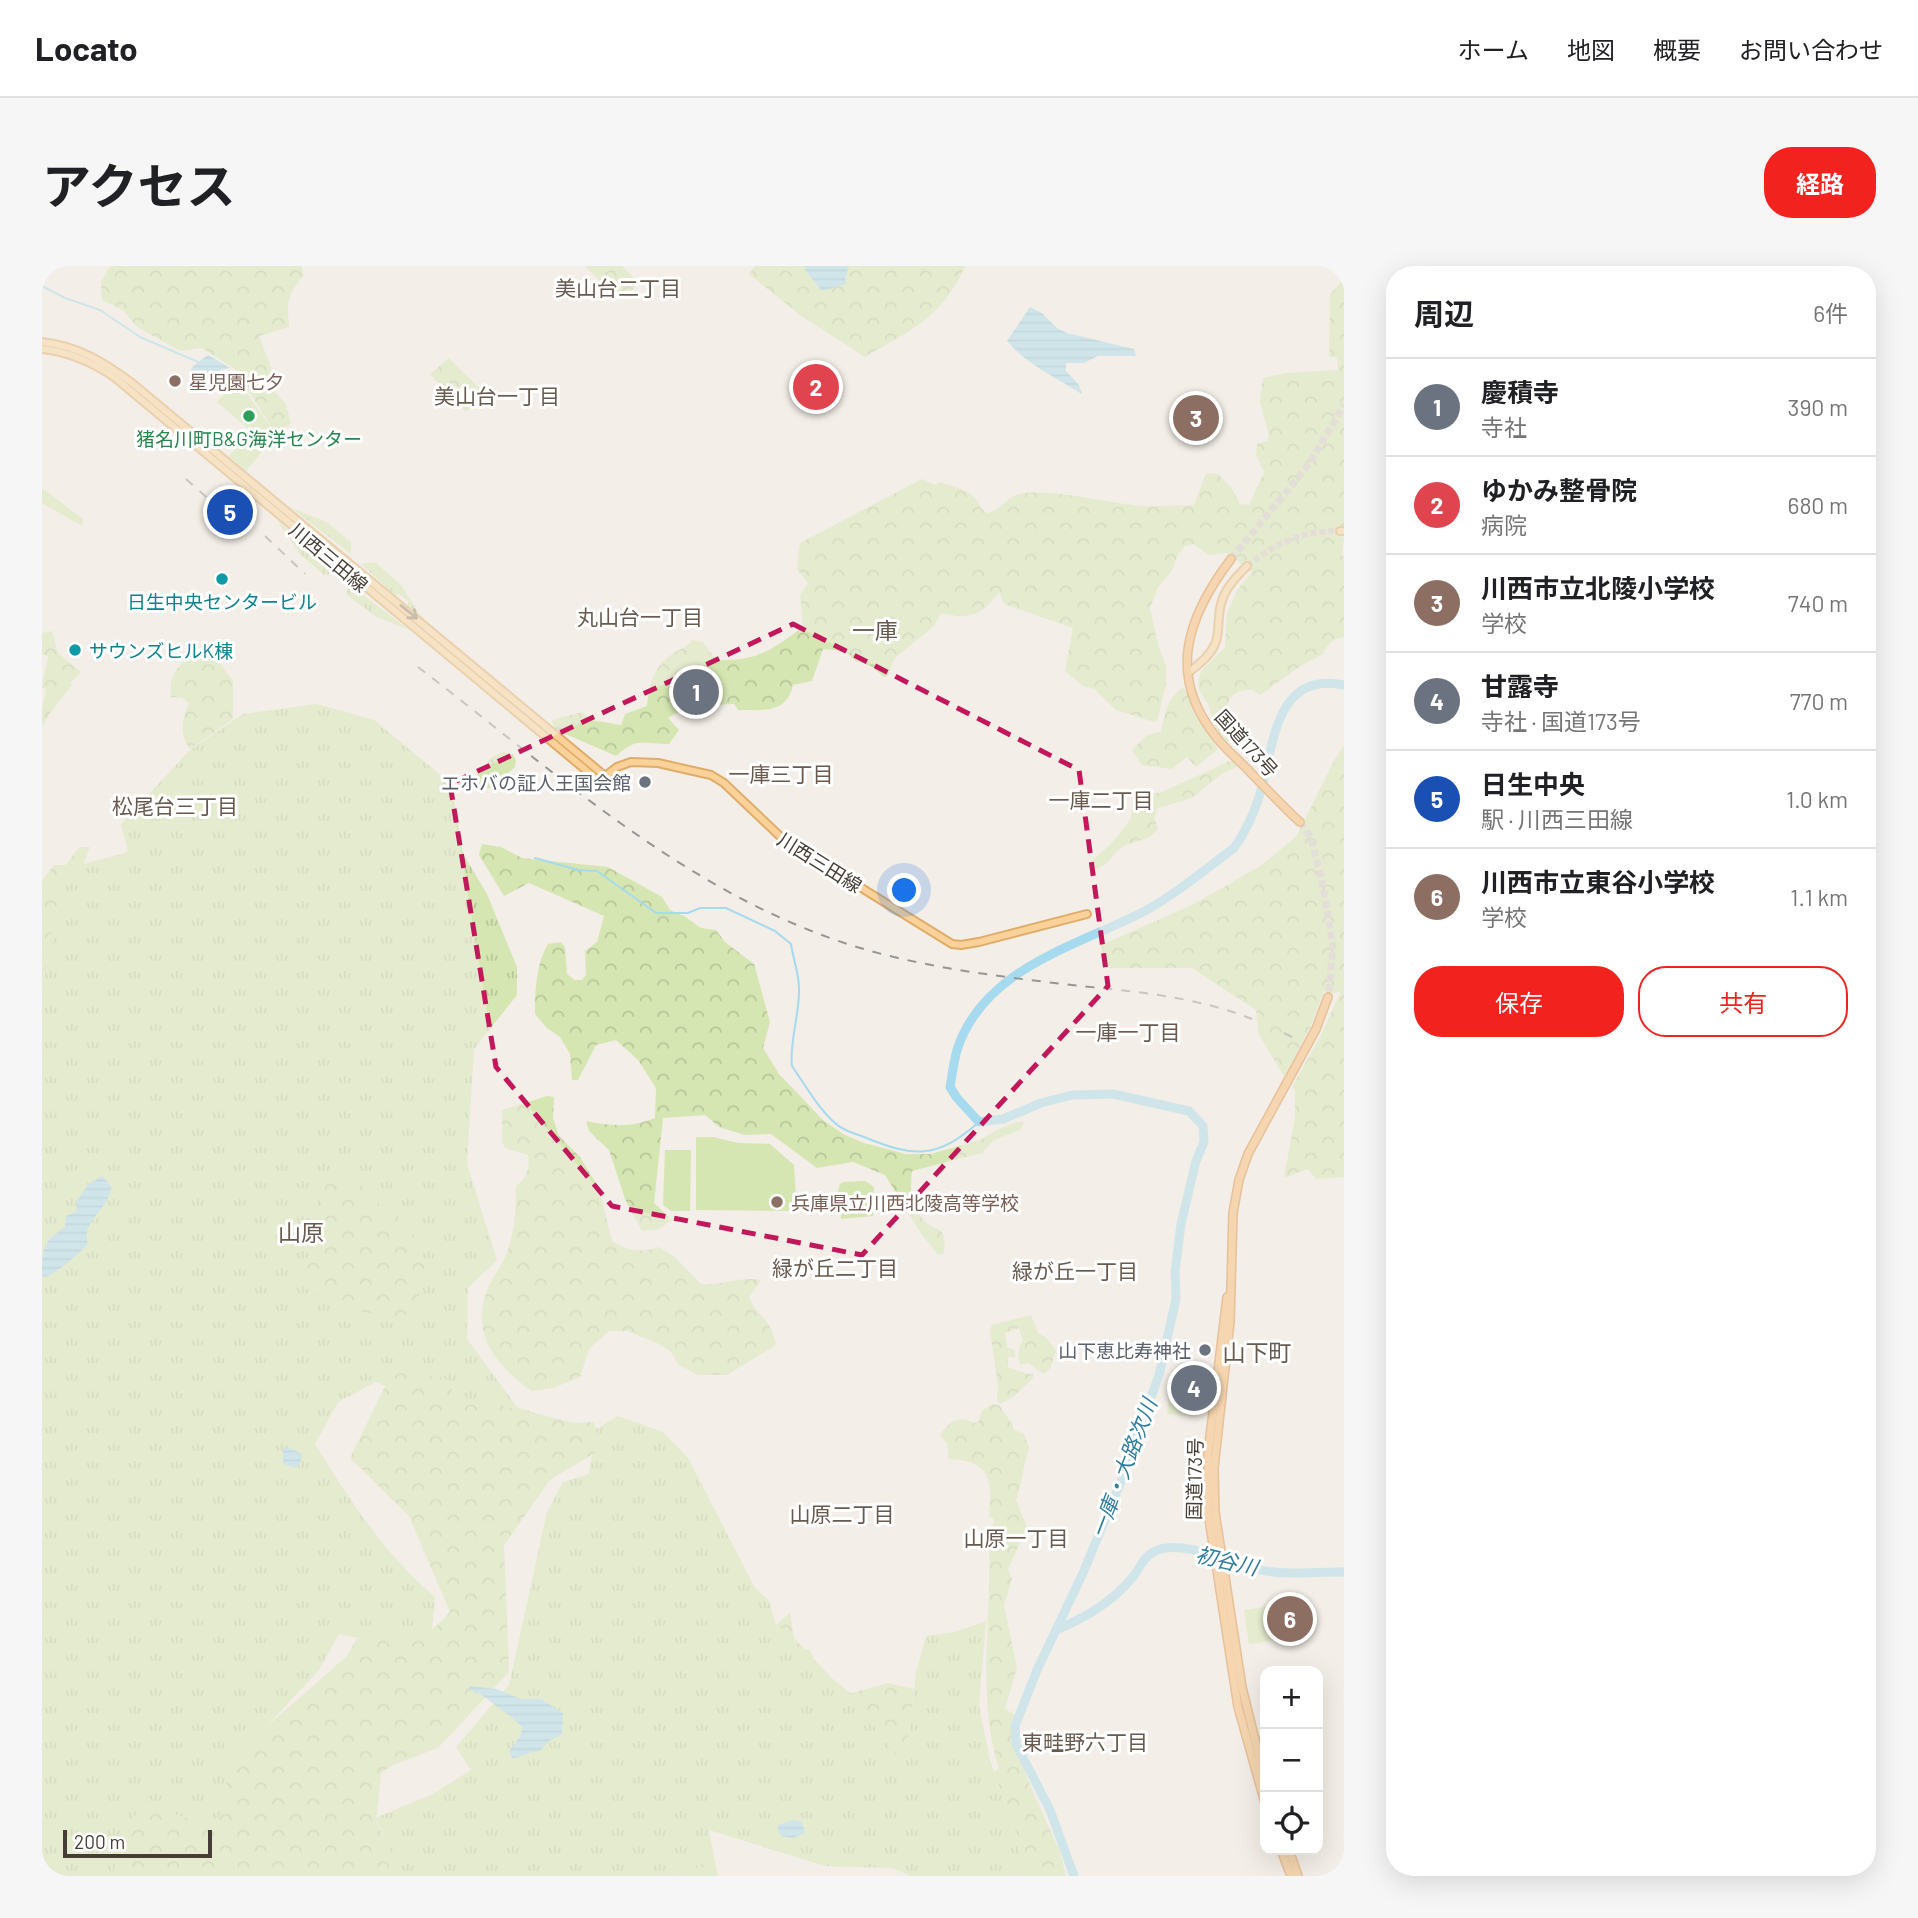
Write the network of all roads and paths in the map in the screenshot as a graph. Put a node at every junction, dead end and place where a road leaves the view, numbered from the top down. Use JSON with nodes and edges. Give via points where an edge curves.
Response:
{"nodes":[{"id":1,"x":42,"y":342,"type":"edge"},
{"id":2,"x":42,"y":349,"type":"edge"},
{"id":3,"x":1231,"y":559,"type":"tunnel mouth"},
{"id":4,"x":1247,"y":566,"type":"tunnel mouth"},
{"id":5,"x":1189,"y":672,"type":"junction"},
{"id":6,"x":602,"y":778,"type":"junction"},
{"id":7,"x":1297,"y":820,"type":"tunnel mouth"},
{"id":8,"x":1087,"y":914,"type":"dead end"},
{"id":9,"x":1328,"y":997,"type":"tunnel mouth"},
{"id":10,"x":1218,"y":1565,"type":"junction"},
{"id":11,"x":1260,"y":1760,"type":"edge"},
{"id":12,"x":1262,"y":1792,"type":"edge"},
{"id":13,"x":1283,"y":1855,"type":"edge"},
{"id":14,"x":1291,"y":1855,"type":"edge"},
{"id":15,"x":1290,"y":1876,"type":"edge"},
{"id":16,"x":1298,"y":1876,"type":"edge"}],
"edges":[{"from":1,"to":6,"type":"main road","name":"川西三田線","one_way":true,"via":[[96,358],[132,383]]},
{"from":2,"to":6,"type":"main road","name":"川西三田線","via":[[76,356],[114,377]]},
{"from":3,"to":5,"type":"highway","name":"国道173号","via":[[1196,614],[1188,649]]},
{"from":4,"to":5,"type":"main road","via":[[1220,600],[1215,645]]},
{"from":5,"to":7,"type":"highway","name":"国道173号","via":[[1196,704],[1218,740]]},
{"from":6,"to":8,"type":"main road","name":"川西三田線","via":[[631,762],[711,775],[774,833],[952,944],[979,942]]},
{"from":9,"to":10,"type":"highway","name":"国道173号","bridge":true,"via":[[1239,1180],[1214,1468]]},
{"from":10,"to":11,"type":"highway","name":"国道173号"},
{"from":10,"to":12,"type":"highway","name":"国道173号","via":[[1238,1707]]},
{"from":13,"to":15,"type":"highway"},
{"from":14,"to":16,"type":"highway"}]}
